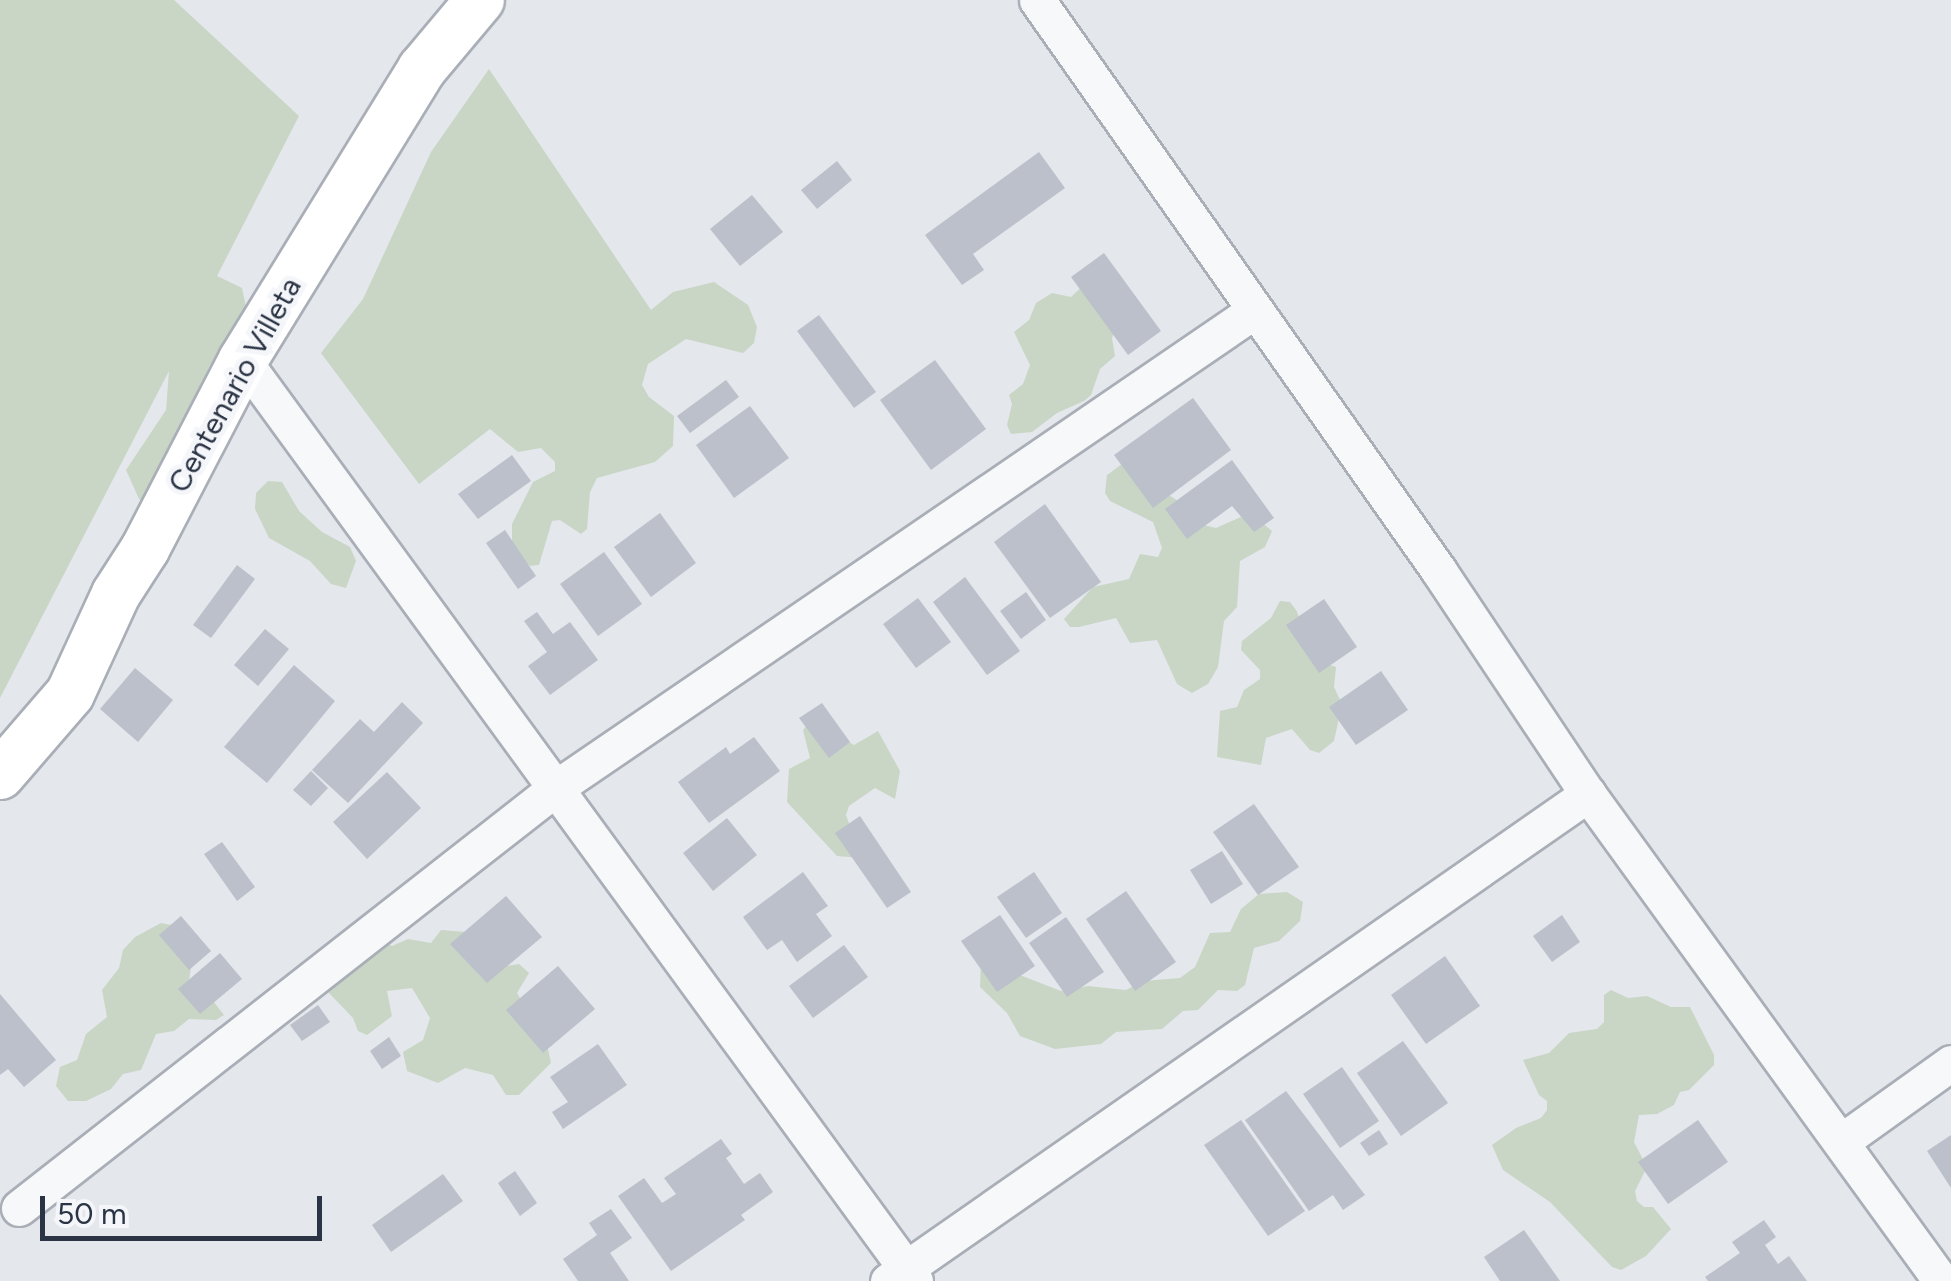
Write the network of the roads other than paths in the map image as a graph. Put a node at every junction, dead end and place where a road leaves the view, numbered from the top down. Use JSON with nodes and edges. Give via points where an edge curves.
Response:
{"nodes":[{"id":1,"x":1037,"y":0,"type":"edge"},
{"id":2,"x":460,"y":7,"type":"edge"},
{"id":3,"x":1254,"y":312,"type":"junction"},
{"id":4,"x":242,"y":360,"type":"junction"},
{"id":5,"x":0,"y":775,"type":"edge"},
{"id":6,"x":557,"y":787,"type":"junction"},
{"id":7,"x":1588,"y":794,"type":"junction"},
{"id":8,"x":1951,"y":1063,"type":"edge"},
{"id":9,"x":1842,"y":1141,"type":"junction"},
{"id":10,"x":19,"y":1208,"type":"dead end"},
{"id":11,"x":903,"y":1277,"type":"edge"},
{"id":12,"x":1941,"y":1281,"type":"edge"}],
"edges":[{"from":1,"to":3,"type":"street"},
{"from":2,"to":4,"type":"main road","name":"Centenario Villeta"},
{"from":3,"to":6,"type":"street"},
{"from":3,"to":7,"type":"street","via":[[1439,570]]},
{"from":4,"to":5,"type":"main road","name":"Centenario Villeta","via":[[70,694]]},
{"from":4,"to":6,"type":"street"},
{"from":6,"to":10,"type":"street"},
{"from":6,"to":11,"type":"street"},
{"from":7,"to":9,"type":"street"},
{"from":7,"to":11,"type":"street"},
{"from":8,"to":9,"type":"street"},
{"from":9,"to":12,"type":"street"}]}
